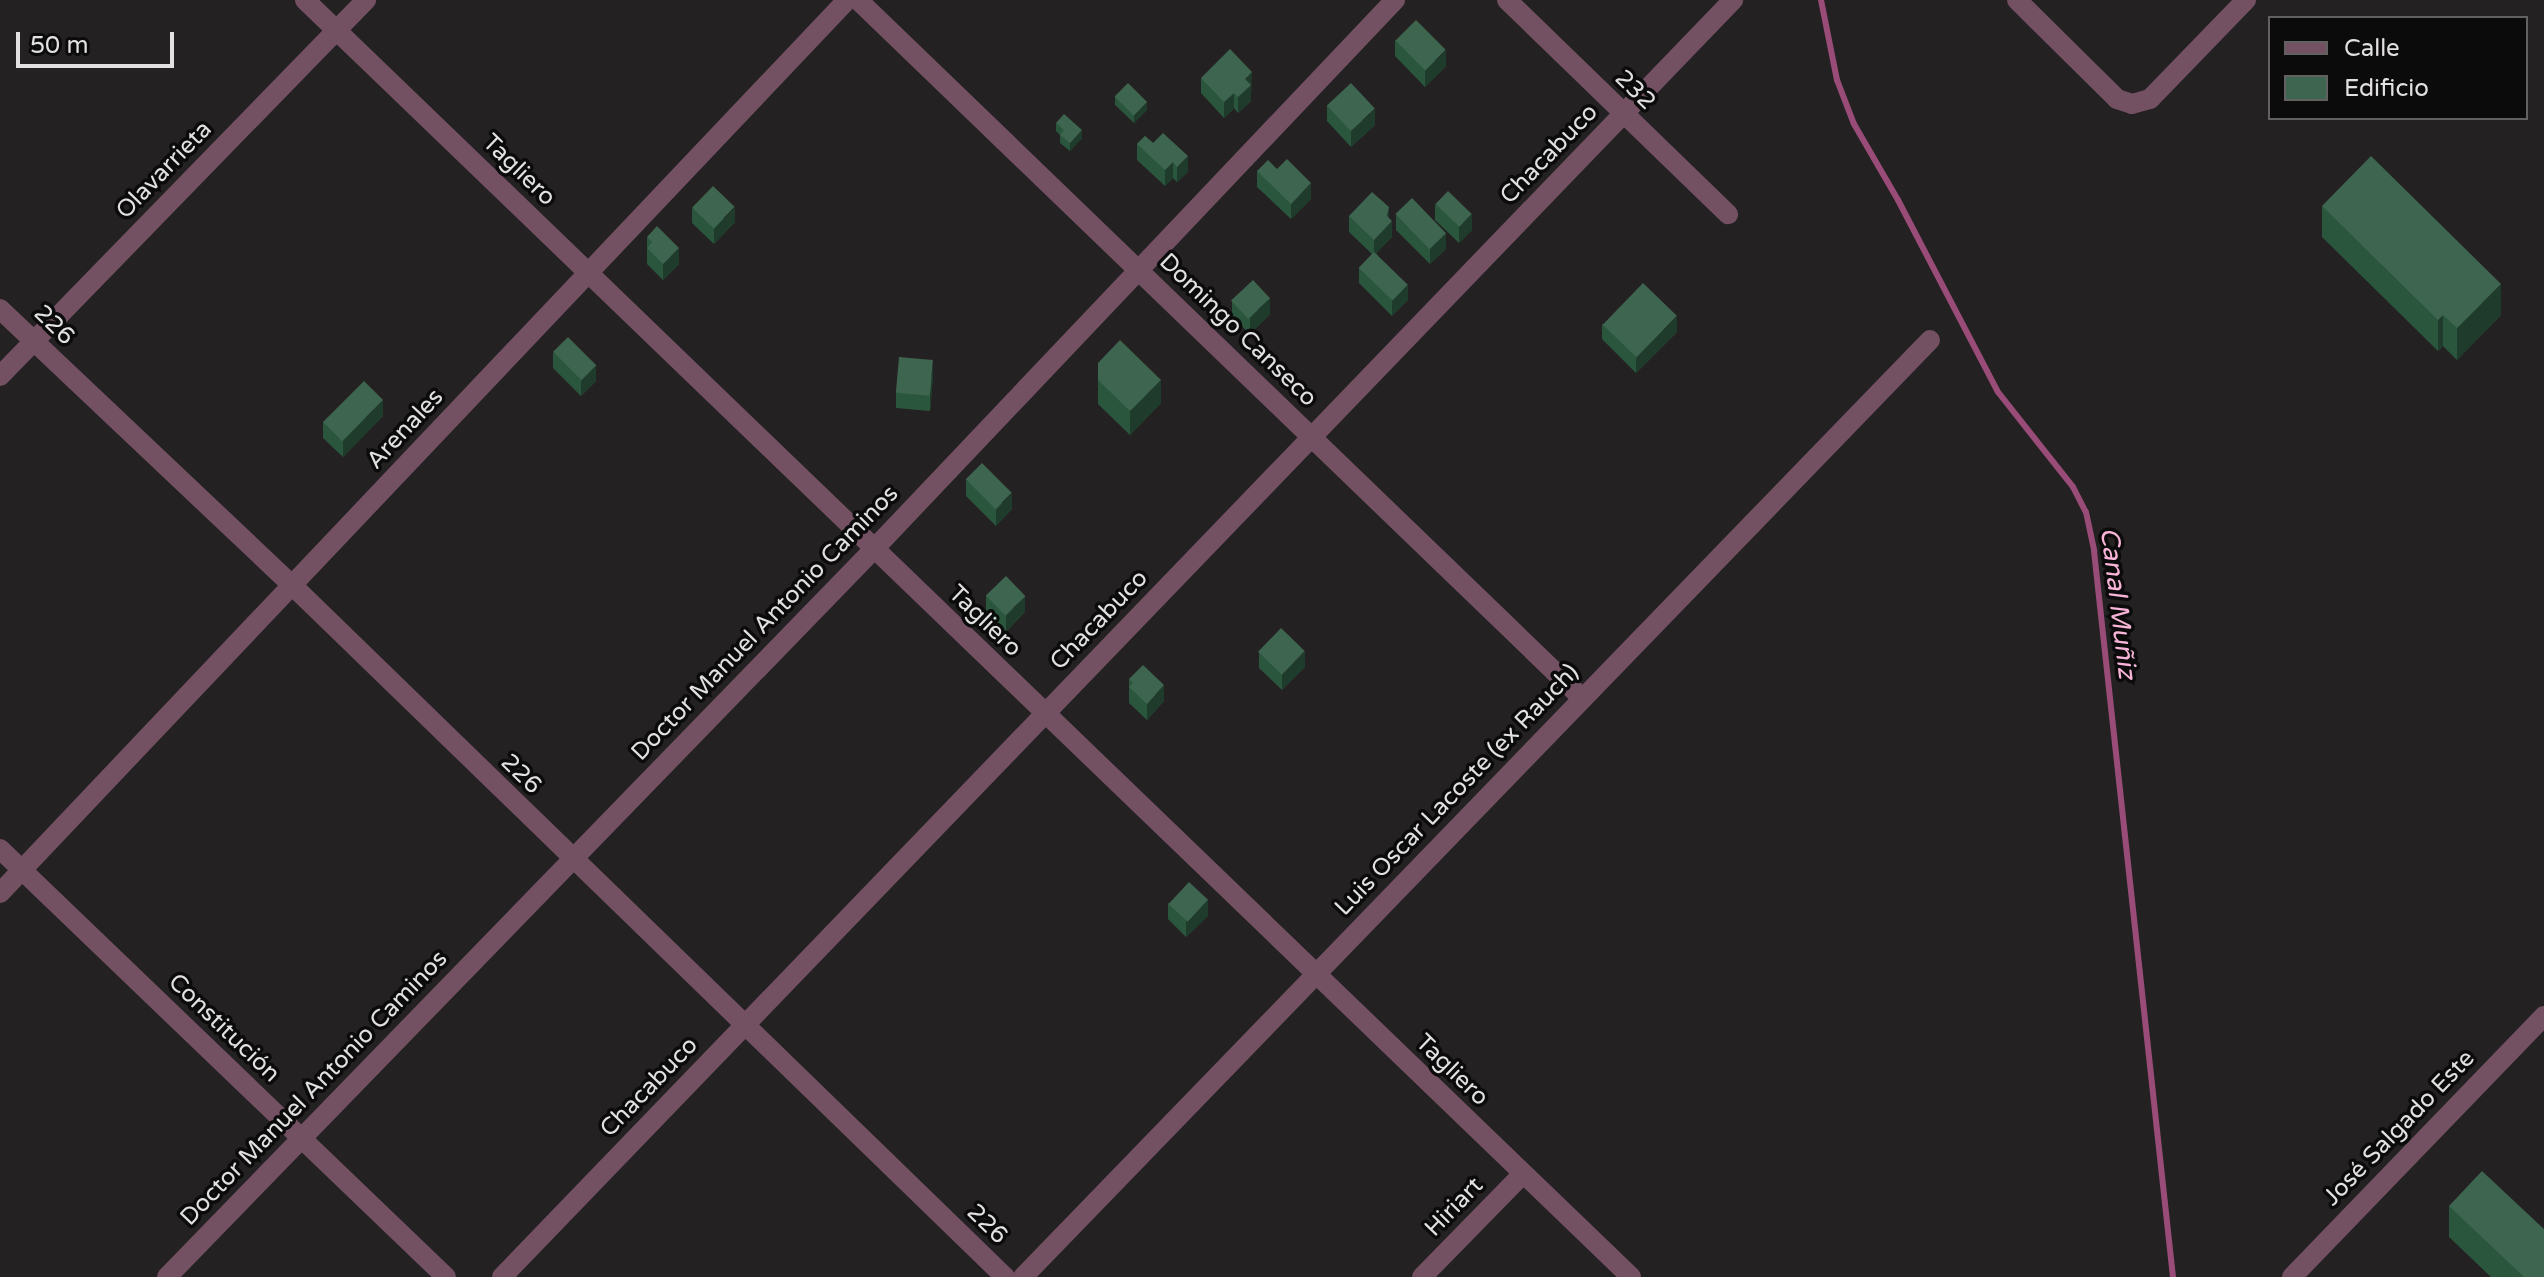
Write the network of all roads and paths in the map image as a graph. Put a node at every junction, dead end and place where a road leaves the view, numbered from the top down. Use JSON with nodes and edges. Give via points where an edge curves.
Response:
{"nodes":[{"id":1,"x":305,"y":0,"type":"edge"},
{"id":2,"x":366,"y":0,"type":"edge"},
{"id":3,"x":847,"y":0,"type":"edge"},
{"id":4,"x":858,"y":0,"type":"edge"},
{"id":5,"x":1395,"y":0,"type":"edge"},
{"id":6,"x":1507,"y":0,"type":"edge"},
{"id":7,"x":1733,"y":0,"type":"edge"},
{"id":8,"x":2017,"y":0,"type":"edge"},
{"id":9,"x":2246,"y":0,"type":"edge"},
{"id":10,"x":336,"y":30,"type":"junction"},
{"id":11,"x":1623,"y":115,"type":"junction"},
{"id":12,"x":1728,"y":214,"type":"dead end"},
{"id":13,"x":1140,"y":272,"type":"junction"},
{"id":14,"x":588,"y":273,"type":"junction"},
{"id":15,"x":0,"y":309,"type":"edge"},
{"id":16,"x":1930,"y":340,"type":"dead end"},
{"id":17,"x":33,"y":341,"type":"junction"},
{"id":18,"x":0,"y":376,"type":"edge"},
{"id":19,"x":1311,"y":436,"type":"junction"},
{"id":20,"x":874,"y":549,"type":"junction"},
{"id":21,"x":293,"y":586,"type":"junction"},
{"id":22,"x":1582,"y":698,"type":"junction"},
{"id":23,"x":1044,"y":714,"type":"junction"},
{"id":24,"x":0,"y":849,"type":"edge"},
{"id":25,"x":572,"y":860,"type":"junction"},
{"id":26,"x":22,"y":870,"type":"junction"},
{"id":27,"x":0,"y":893,"type":"edge"},
{"id":28,"x":1315,"y":975,"type":"junction"},
{"id":29,"x":2544,"y":1016,"type":"edge"},
{"id":30,"x":744,"y":1026,"type":"junction"},
{"id":31,"x":300,"y":1138,"type":"junction"},
{"id":32,"x":1523,"y":1174,"type":"junction"},
{"id":33,"x":167,"y":1277,"type":"edge"},
{"id":34,"x":446,"y":1277,"type":"edge"},
{"id":35,"x":502,"y":1277,"type":"edge"},
{"id":36,"x":1005,"y":1277,"type":"edge"},
{"id":37,"x":1023,"y":1277,"type":"edge"},
{"id":38,"x":1422,"y":1277,"type":"edge"},
{"id":39,"x":1631,"y":1277,"type":"edge"},
{"id":40,"x":2292,"y":1277,"type":"edge"}],
"edges":[{"from":1,"to":10,"type":"street","name":"Tagliero"},
{"from":2,"to":10,"type":"street","name":"Olavarrieta"},
{"from":3,"to":14,"type":"street","name":"Arenales"},
{"from":4,"to":13,"type":"street","name":"Domingo Canseco"},
{"from":5,"to":13,"type":"street","name":"Doctor Manuel Antonio Caminos"},
{"from":6,"to":11,"type":"street","name":"232"},
{"from":7,"to":11,"type":"street","name":"Chacabuco"},
{"from":8,"to":9,"type":"street","via":[[2117,99],[2132,104],[2150,99]]},
{"from":10,"to":14,"type":"street","name":"Tagliero"},
{"from":10,"to":17,"type":"street","name":"Olavarrieta"},
{"from":11,"to":12,"type":"street","name":"232"},
{"from":11,"to":19,"type":"street","name":"Chacabuco"},
{"from":13,"to":19,"type":"street","name":"Domingo Canseco"},
{"from":13,"to":20,"type":"street","name":"Doctor Manuel Antonio Caminos"},
{"from":14,"to":20,"type":"street","name":"Tagliero"},
{"from":14,"to":21,"type":"street","name":"Arenales"},
{"from":15,"to":17,"type":"street","name":"226"},
{"from":16,"to":22,"type":"street","name":"Luis Oscar Lacoste (ex Rauch)"},
{"from":17,"to":18,"type":"street","name":"Olavarrieta"},
{"from":17,"to":21,"type":"street","name":"226"},
{"from":19,"to":22,"type":"street","name":"Domingo Canseco"},
{"from":19,"to":23,"type":"street","name":"Chacabuco"},
{"from":20,"to":23,"type":"street","name":"Tagliero"},
{"from":20,"to":25,"type":"street","name":"Doctor Manuel Antonio Caminos"},
{"from":21,"to":25,"type":"street","name":"226"},
{"from":21,"to":26,"type":"street","name":"Arenales"},
{"from":22,"to":28,"type":"street","name":"Luis Oscar Lacoste (ex Rauch)"},
{"from":23,"to":28,"type":"street","name":"Tagliero"},
{"from":23,"to":30,"type":"street","name":"Chacabuco"},
{"from":24,"to":26,"type":"street","name":"Constitución"},
{"from":25,"to":30,"type":"street","name":"226"},
{"from":25,"to":31,"type":"street","name":"Doctor Manuel Antonio Caminos"},
{"from":26,"to":27,"type":"street","name":"Arenales"},
{"from":26,"to":31,"type":"street","name":"Constitución"},
{"from":28,"to":32,"type":"street","name":"Tagliero"},
{"from":28,"to":37,"type":"street","name":"Luis Oscar Lacoste (ex Rauch)"},
{"from":29,"to":40,"type":"street","name":"José Salgado Este"},
{"from":30,"to":35,"type":"street","name":"Chacabuco"},
{"from":30,"to":36,"type":"street","name":"226"},
{"from":31,"to":33,"type":"street","name":"Doctor Manuel Antonio Caminos"},
{"from":31,"to":34,"type":"street","name":"Constitución"},
{"from":32,"to":38,"type":"street","name":"Hiriart"},
{"from":32,"to":39,"type":"street","name":"Tagliero"}]}
